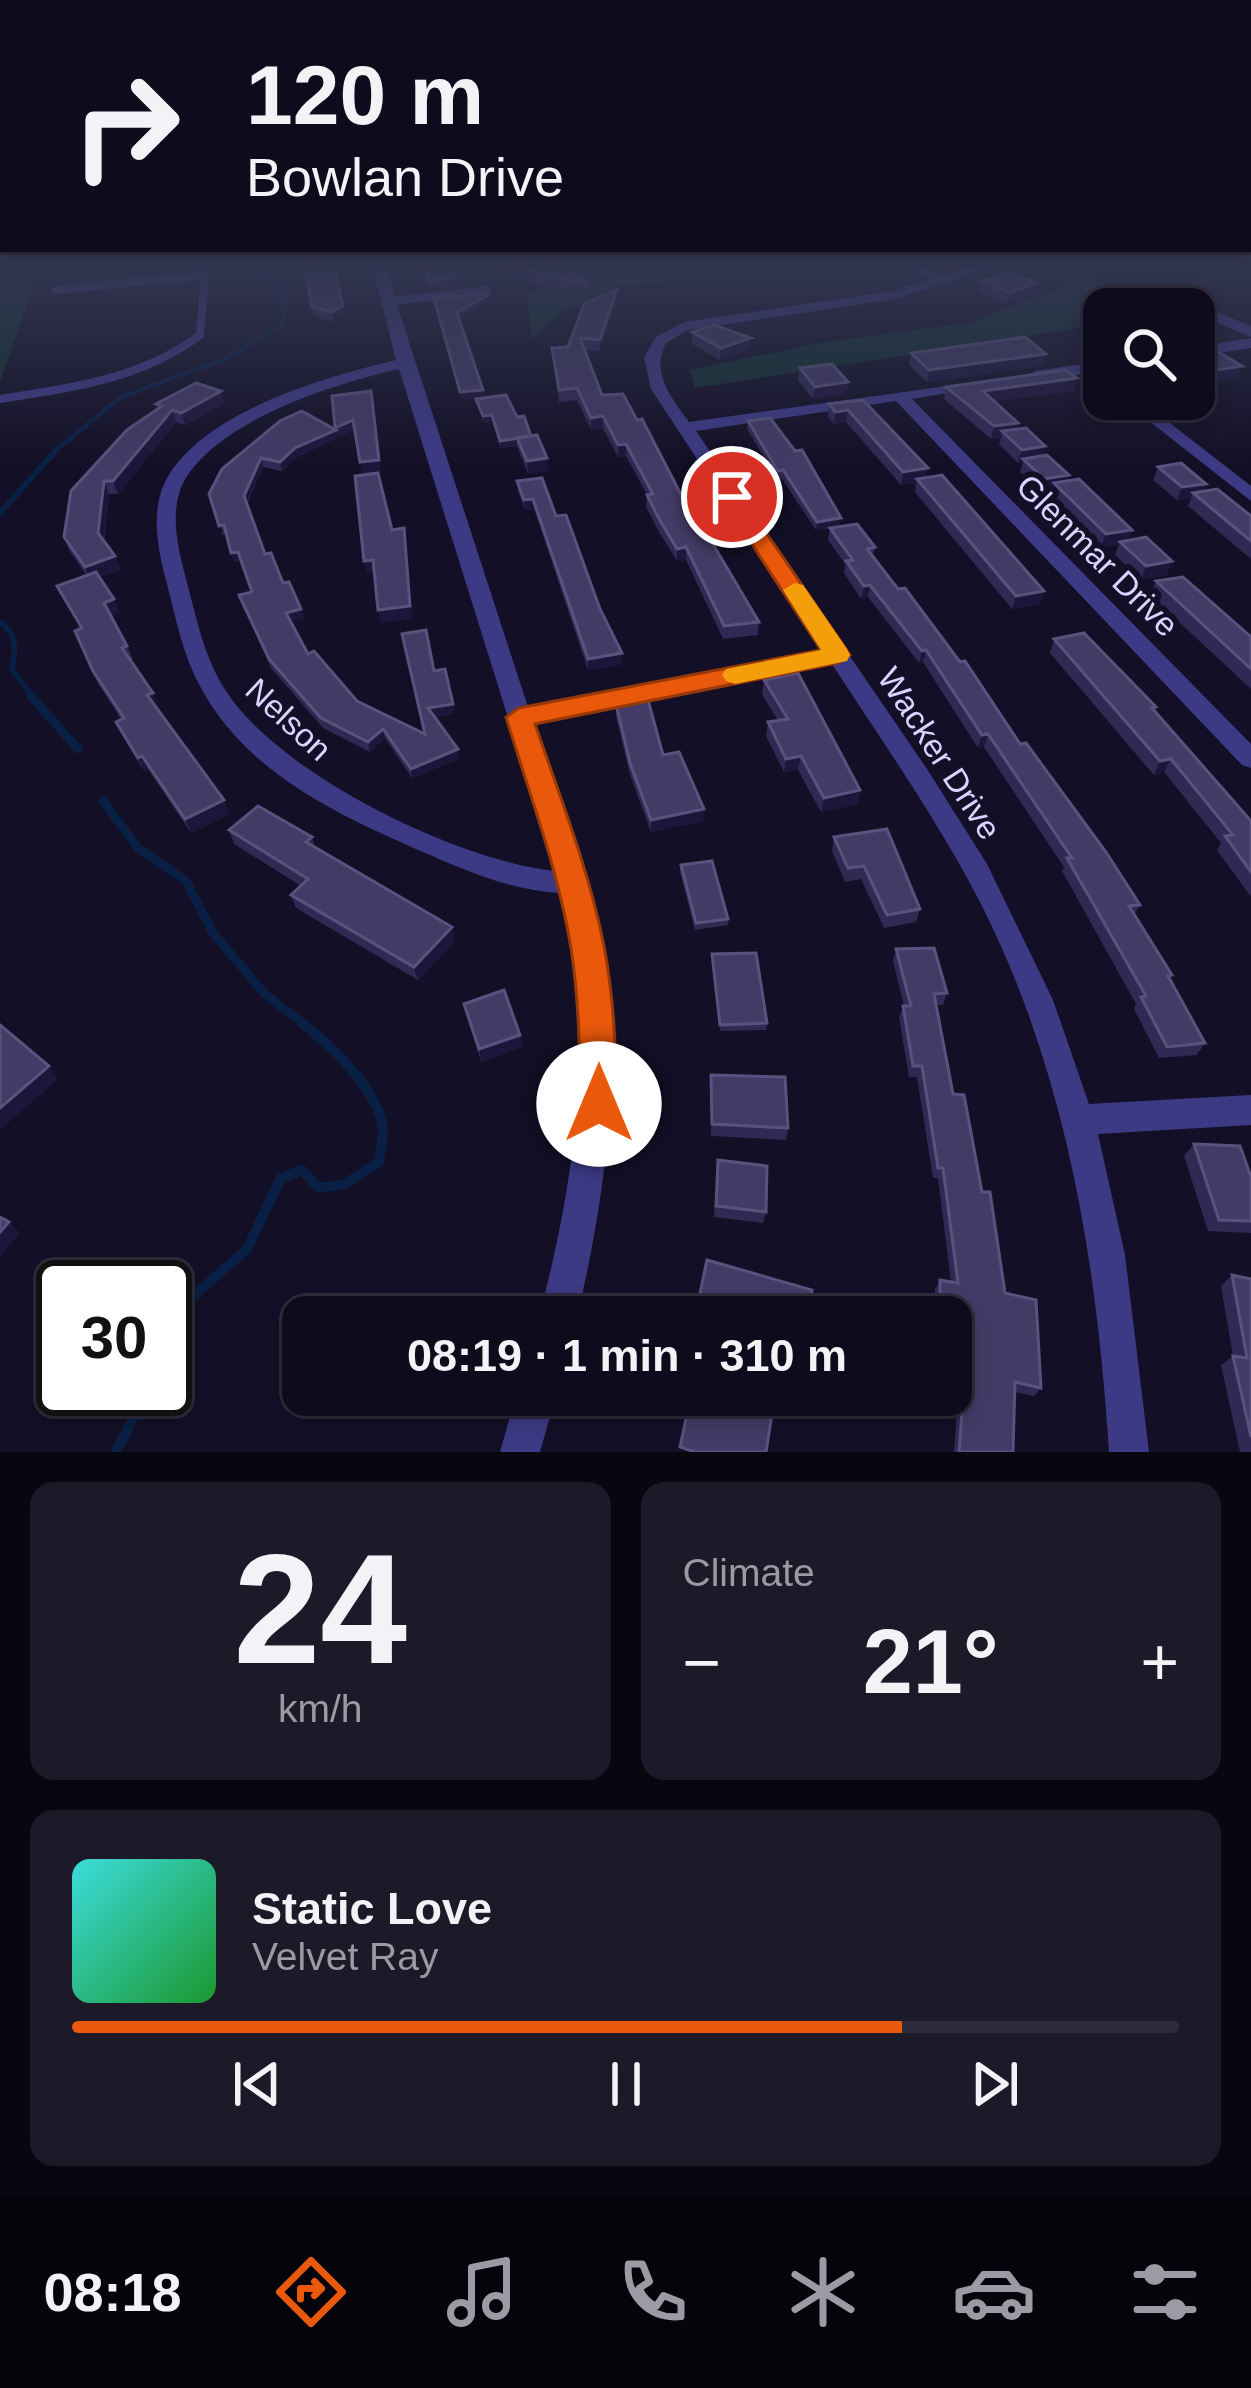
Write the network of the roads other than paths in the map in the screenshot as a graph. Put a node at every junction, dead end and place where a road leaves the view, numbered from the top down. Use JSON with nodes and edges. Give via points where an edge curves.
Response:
{"nodes":[{"id":1,"x":201,"y":329,"type":"edge"},
{"id":2,"x":397,"y":329,"type":"edge"},
{"id":3,"x":681,"y":329,"type":"edge"},
{"id":4,"x":1251,"y":343,"type":"edge"},
{"id":5,"x":1215,"y":349,"type":"edge"},
{"id":6,"x":405,"y":363,"type":"junction"},
{"id":7,"x":1083,"y":373,"type":"edge"},
{"id":8,"x":899,"y":395,"type":"junction"},
{"id":9,"x":0,"y":399,"type":"edge"},
{"id":10,"x":1156,"y":420,"type":"edge"},
{"id":11,"x":685,"y":428,"type":"junction"},
{"id":12,"x":1251,"y":495,"type":"edge"},
{"id":13,"x":838,"y":655,"type":"junction"},
{"id":14,"x":519,"y":717,"type":"junction"},
{"id":15,"x":1251,"y":759,"type":"edge"},
{"id":16,"x":573,"y":882,"type":"junction"},
{"id":17,"x":1251,"y":1110,"type":"edge"},
{"id":18,"x":1076,"y":1120,"type":"junction"},
{"id":19,"x":564,"y":1296,"type":"edge"},
{"id":20,"x":530,"y":1416,"type":"edge"},
{"id":21,"x":520,"y":1452,"type":"edge"},
{"id":22,"x":1129,"y":1452,"type":"edge"}],
"edges":[{"from":1,"to":9,"type":"lane","via":[[187,347],[133,369]]},
{"from":2,"to":6,"type":"street"},
{"from":3,"to":11,"type":"street","name":"Wacker Drive","via":[[651,350],[649,370]]},
{"from":4,"to":5,"type":"street"},
{"from":6,"to":14,"type":"street"},
{"from":6,"to":16,"type":"street","name":"Nelson","via":[[302,394],[208,444],[180,470],[165,513],[191,635],[233,719],[334,802],[502,874]]},
{"from":7,"to":8,"type":"street"},
{"from":8,"to":11,"type":"street"},
{"from":8,"to":15,"type":"street","name":"Glenmar Drive"},
{"from":10,"to":12,"type":"street"},
{"from":11,"to":13,"type":"street","name":"Wacker Drive"},
{"from":13,"to":14,"type":"street"},
{"from":13,"to":18,"type":"street","name":"Wacker Drive","via":[[986,885]]},
{"from":14,"to":16,"type":"street"},
{"from":16,"to":19,"type":"street","via":[[598,1019],[599,1104]]},
{"from":17,"to":18,"type":"street"},
{"from":18,"to":22,"type":"street","name":"Wacker Drive","via":[[1119,1324]]},
{"from":20,"to":21,"type":"street"}]}
